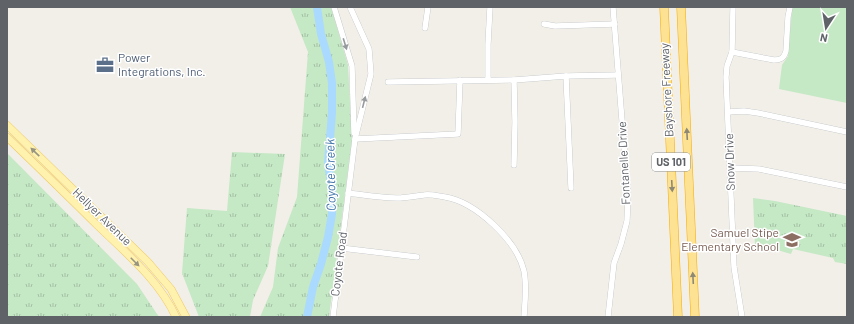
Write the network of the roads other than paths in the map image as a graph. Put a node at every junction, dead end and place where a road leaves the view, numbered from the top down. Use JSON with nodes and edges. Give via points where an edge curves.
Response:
{"nodes":[{"id":1,"x":334,"y":7,"type":"edge"},
{"id":2,"x":350,"y":7,"type":"edge"},
{"id":3,"x":428,"y":7,"type":"edge"},
{"id":4,"x":490,"y":7,"type":"edge"},
{"id":5,"x":613,"y":7,"type":"edge"},
{"id":6,"x":664,"y":7,"type":"edge"},
{"id":7,"x":681,"y":7,"type":"edge"},
{"id":8,"x":733,"y":7,"type":"edge"},
{"id":9,"x":790,"y":7,"type":"edge"},
{"id":10,"x":544,"y":24,"type":"dead end"},
{"id":11,"x":615,"y":24,"type":"junction"},
{"id":12,"x":425,"y":28,"type":"dead end"},
{"id":13,"x":732,"y":52,"type":"junction"},
{"id":14,"x":618,"y":75,"type":"junction"},
{"id":15,"x":566,"y":76,"type":"junction"},
{"id":16,"x":488,"y":79,"type":"junction"},
{"id":17,"x":460,"y":80,"type":"junction"},
{"id":18,"x":514,"y":80,"type":"junction"},
{"id":19,"x":388,"y":82,"type":"dead end"},
{"id":20,"x":728,"y":112,"type":"junction"},
{"id":21,"x":7,"y":125,"type":"edge"},
{"id":22,"x":847,"y":132,"type":"edge"},
{"id":23,"x":7,"y":137,"type":"edge"},
{"id":24,"x":354,"y":140,"type":"junction"},
{"id":25,"x":514,"y":165,"type":"dead end"},
{"id":26,"x":730,"y":168,"type":"junction"},
{"id":27,"x":63,"y":179,"type":"junction"},
{"id":28,"x":57,"y":186,"type":"junction"},
{"id":29,"x":847,"y":187,"type":"edge"},
{"id":30,"x":572,"y":188,"type":"dead end"},
{"id":31,"x":348,"y":193,"type":"junction"},
{"id":32,"x":341,"y":248,"type":"junction"},
{"id":33,"x":417,"y":257,"type":"dead end"},
{"id":34,"x":176,"y":317,"type":"edge"},
{"id":35,"x":186,"y":317,"type":"edge"},
{"id":36,"x":333,"y":317,"type":"edge"},
{"id":37,"x":524,"y":317,"type":"edge"},
{"id":38,"x":608,"y":317,"type":"edge"},
{"id":39,"x":678,"y":317,"type":"edge"},
{"id":40,"x":695,"y":317,"type":"edge"},
{"id":41,"x":742,"y":317,"type":"edge"}],
"edges":[{"from":1,"to":24,"type":"street","name":"Coyote Road","one_way":true,"via":[[352,66]]},
{"from":24,"to":2,"type":"street","name":"Coyote Road","one_way":true,"via":[[370,74],[369,49]]},
{"from":3,"to":12,"type":"street"},
{"from":4,"to":16,"type":"street"},
{"from":5,"to":11,"type":"street","name":"Fontanelle Drive"},
{"from":6,"to":39,"type":"highway","name":"Bayshore Freeway","number":"US 101","one_way":true},
{"from":40,"to":7,"type":"highway","name":"Bayshore Freeway","number":"US 101","one_way":true},
{"from":8,"to":13,"type":"street","name":"Snow Drive"},
{"from":9,"to":13,"type":"street","via":[[786,51],[780,60]]},
{"from":10,"to":11,"type":"street"},
{"from":11,"to":14,"type":"street","name":"Fontanelle Drive"},
{"from":13,"to":20,"type":"street","name":"Snow Drive","via":[[726,77]]},
{"from":14,"to":15,"type":"street"},
{"from":14,"to":38,"type":"street","name":"Fontanelle Drive","via":[[628,196],[627,221],[614,263]]},
{"from":15,"to":18,"type":"street"},
{"from":15,"to":30,"type":"street"},
{"from":16,"to":17,"type":"street"},
{"from":16,"to":18,"type":"street"},
{"from":17,"to":19,"type":"street"},
{"from":17,"to":24,"type":"street","via":[[458,134]]},
{"from":18,"to":25,"type":"street"},
{"from":20,"to":22,"type":"street","via":[[758,113]]},
{"from":20,"to":26,"type":"street","name":"Snow Drive"},
{"from":27,"to":21,"type":"main road","name":"Hellyer Avenue","one_way":true},
{"from":23,"to":28,"type":"main road","name":"Hellyer Avenue"},
{"from":24,"to":31,"type":"street","name":"Coyote Road"},
{"from":26,"to":29,"type":"street","via":[[759,169]]},
{"from":26,"to":41,"type":"street","name":"Snow Drive","via":[[734,267]]},
{"from":27,"to":28,"type":"main road"},
{"from":27,"to":35,"type":"main road","name":"Hellyer Avenue","via":[[160,275]]},
{"from":28,"to":34,"type":"main road","name":"Hellyer Avenue","one_way":true,"via":[[139,265],[162,292]]},
{"from":31,"to":32,"type":"street","name":"Coyote Road"},
{"from":31,"to":37,"type":"street","via":[[395,198],[425,195],[447,197],[477,210],[504,236],[520,260],[525,282]]},
{"from":32,"to":33,"type":"street"},
{"from":32,"to":36,"type":"street","name":"Coyote Road"}]}
